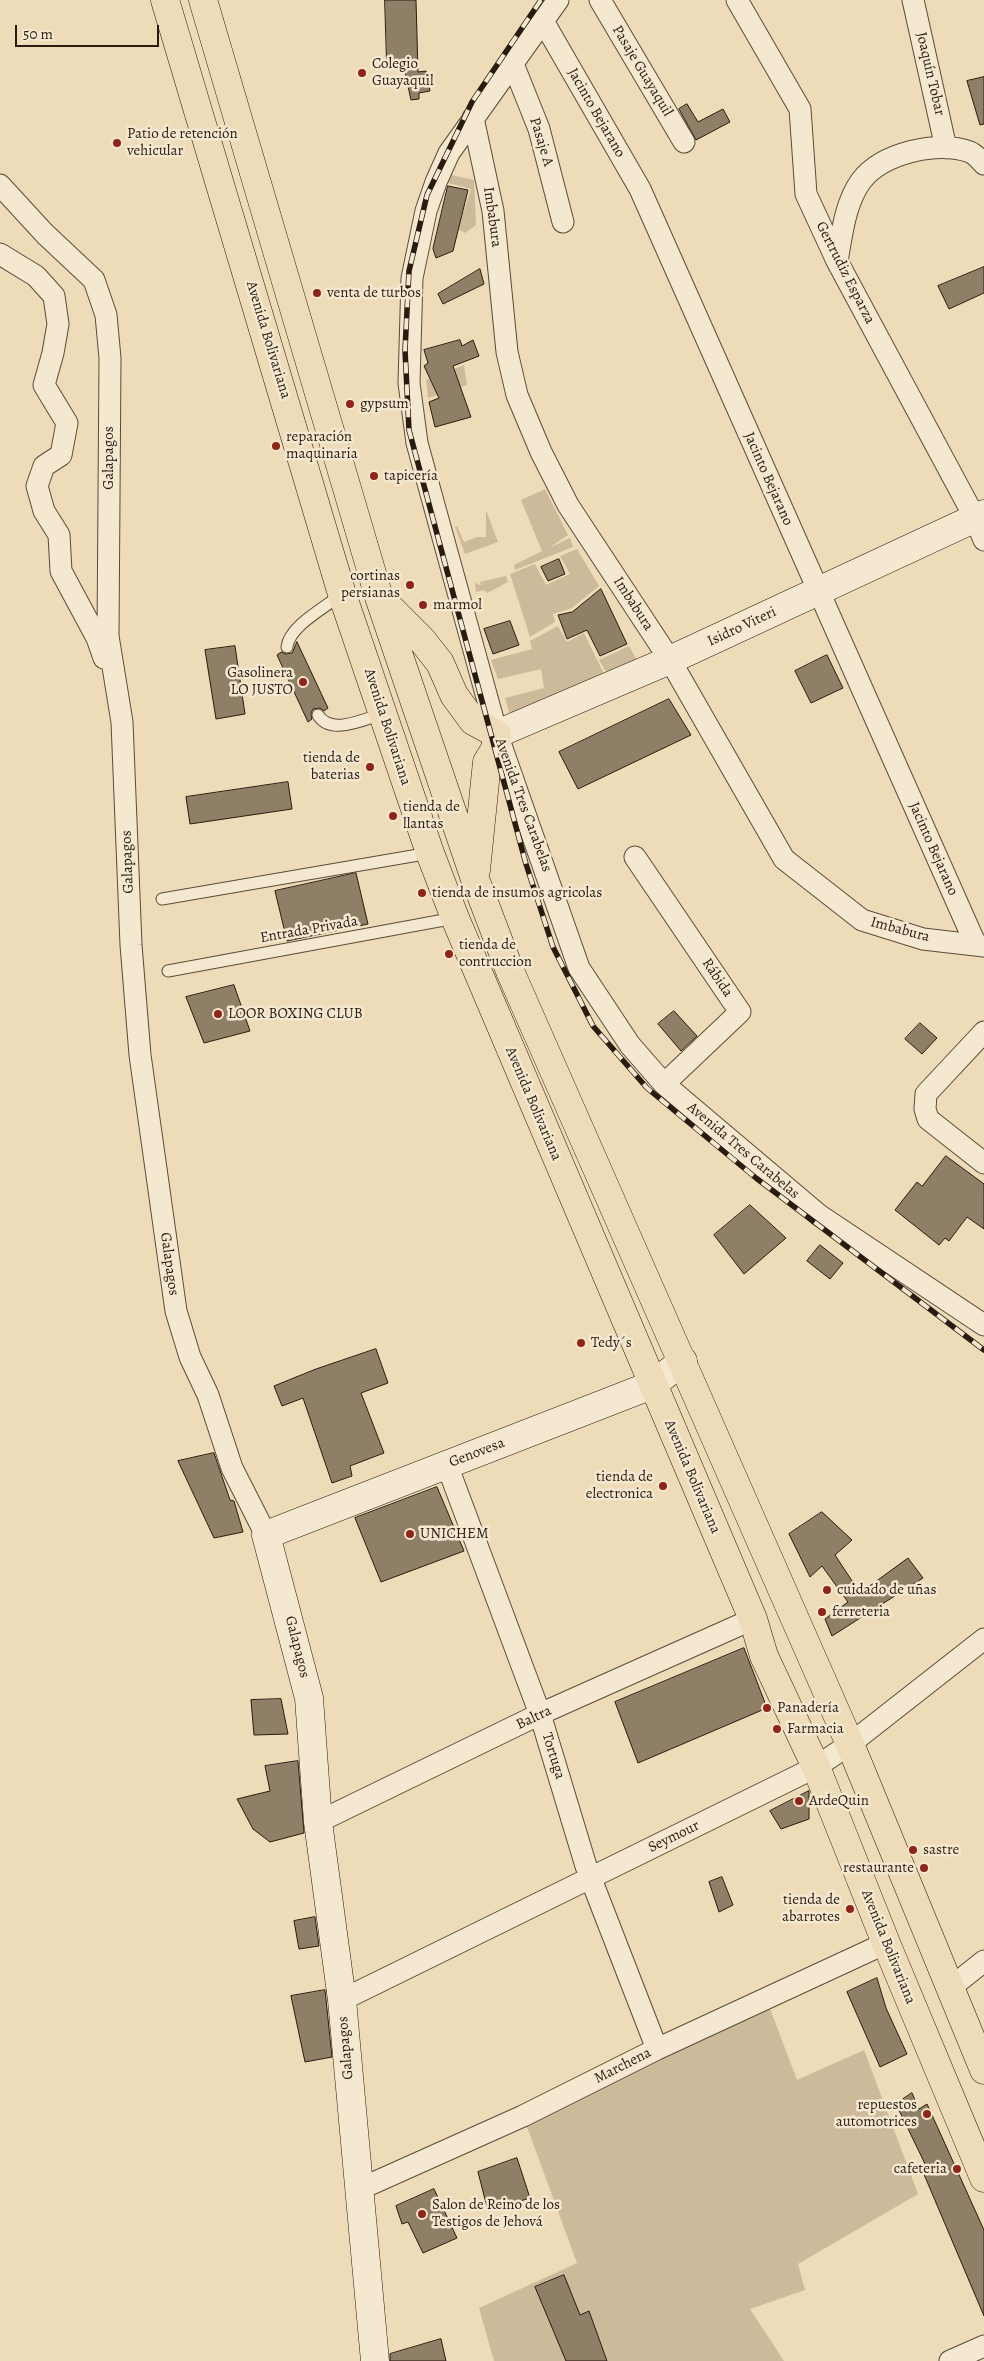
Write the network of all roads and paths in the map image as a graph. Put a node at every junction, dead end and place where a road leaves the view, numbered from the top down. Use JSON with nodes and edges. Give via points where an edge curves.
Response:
{"nodes":[{"id":1,"x":165,"y":0,"type":"edge"},
{"id":2,"x":202,"y":0,"type":"edge"},
{"id":3,"x":558,"y":0,"type":"edge"},
{"id":4,"x":600,"y":0,"type":"edge"},
{"id":5,"x":737,"y":0,"type":"edge"},
{"id":6,"x":913,"y":0,"type":"edge"},
{"id":7,"x":544,"y":21,"type":"junction"},
{"id":8,"x":513,"y":64,"type":"junction"},
{"id":9,"x":474,"y":118,"type":"junction"},
{"id":10,"x":684,"y":142,"type":"dead end"},
{"id":11,"x":946,"y":148,"type":"junction"},
{"id":12,"x":980,"y":154,"type":"edge"},
{"id":13,"x":0,"y":185,"type":"edge"},
{"id":14,"x":563,"y":222,"type":"dead end"},
{"id":15,"x":0,"y":254,"type":"edge"},
{"id":16,"x":837,"y":261,"type":"junction"},
{"id":17,"x":981,"y":524,"type":"edge"},
{"id":18,"x":818,"y":592,"type":"junction"},
{"id":19,"x":342,"y":594,"type":"junction"},
{"id":20,"x":379,"y":597,"type":"junction"},
{"id":21,"x":287,"y":647,"type":"dead end"},
{"id":22,"x":670,"y":660,"type":"junction"},
{"id":23,"x":116,"y":678,"type":"junction"},
{"id":24,"x":382,"y":714,"type":"junction"},
{"id":25,"x":318,"y":715,"type":"dead end"},
{"id":26,"x":498,"y":734,"type":"junction"},
{"id":27,"x":430,"y":853,"type":"junction"},
{"id":28,"x":635,"y":857,"type":"dead end"},
{"id":29,"x":475,"y":879,"type":"junction"},
{"id":30,"x":162,"y":899,"type":"dead end"},
{"id":31,"x":454,"y":918,"type":"junction"},
{"id":32,"x":980,"y":946,"type":"edge"},
{"id":33,"x":168,"y":971,"type":"dead end"},
{"id":34,"x":984,"y":1032,"type":"edge"},
{"id":35,"x":664,"y":1084,"type":"junction"},
{"id":36,"x":984,"y":1163,"type":"edge"},
{"id":37,"x":984,"y":1325,"type":"edge"},
{"id":38,"x":683,"y":1361,"type":"junction"},
{"id":39,"x":652,"y":1386,"type":"junction"},
{"id":40,"x":447,"y":1465,"type":"junction"},
{"id":41,"x":266,"y":1535,"type":"junction"},
{"id":42,"x":753,"y":1619,"type":"junction"},
{"id":43,"x":984,"y":1639,"type":"edge"},
{"id":44,"x":540,"y":1714,"type":"junction"},
{"id":45,"x":850,"y":1744,"type":"junction"},
{"id":46,"x":816,"y":1767,"type":"junction"},
{"id":47,"x":318,"y":1822,"type":"junction"},
{"id":48,"x":591,"y":1877,"type":"junction"},
{"id":49,"x":886,"y":1943,"type":"junction"},
{"id":50,"x":984,"y":1961,"type":"edge"},
{"id":51,"x":950,"y":1988,"type":"junction"},
{"id":52,"x":342,"y":2000,"type":"junction"},
{"id":53,"x":657,"y":2049,"type":"junction"},
{"id":54,"x":984,"y":2070,"type":"edge"},
{"id":55,"x":984,"y":2178,"type":"edge"},
{"id":56,"x":360,"y":2189,"type":"junction"},
{"id":57,"x":984,"y":2346,"type":"edge"},
{"id":58,"x":375,"y":2361,"type":"edge"},
{"id":59,"x":950,"y":2361,"type":"edge"}],
"edges":[{"from":1,"to":19,"type":"main road","name":"Avenida Bolivariana"},
{"from":2,"to":20,"type":"main road"},
{"from":3,"to":7,"type":"street","name":"Avenida Tres Carabelas"},
{"from":4,"to":10,"type":"street","name":"Pasaje Guayaquil"},
{"from":5,"to":16,"type":"street","name":"Gertrudiz Esparza","via":[[797,101],[806,194]]},
{"from":6,"to":11,"type":"street","name":"Joaquín Tobar"},
{"from":7,"to":8,"type":"street","name":"Avenida Tres Carabelas"},
{"from":7,"to":18,"type":"street","name":"Jacinto Bejarano","via":[[640,189]]},
{"from":8,"to":9,"type":"street","name":"Avenida Tres Carabelas"},
{"from":8,"to":14,"type":"street","name":"Pasaje A","via":[[540,129]]},
{"from":9,"to":22,"type":"street","name":"Imbabura","via":[[493,211],[507,352],[517,395],[568,505]]},
{"from":9,"to":26,"type":"street","name":"Avenida Tres Carabelas","via":[[449,153],[426,211],[412,278],[409,383],[416,443]]},
{"from":11,"to":12,"type":"street"},
{"from":11,"to":16,"type":"street","via":[[920,149],[892,157],[862,180],[847,211]]},
{"from":13,"to":23,"type":"street","name":"Galapagos","via":[[94,280],[106,315],[110,358],[108,636]]},
{"from":15,"to":23,"type":"street","via":[[36,276],[54,296],[58,324],[44,385],[67,423],[61,455],[44,466],[37,486],[44,511],[60,535],[61,571]]},
{"from":16,"to":17,"type":"street","name":"Gertrudiz Esparza"},
{"from":17,"to":18,"type":"street","name":"Isidro Viteri"},
{"from":18,"to":22,"type":"street","name":"Isidro Viteri"},
{"from":18,"to":32,"type":"street","name":"Jacinto Bejarano"},
{"from":19,"to":21,"type":"lane","via":[[294,630],[288,638]]},
{"from":19,"to":24,"type":"main road","name":"Avenida Bolivariana"},
{"from":20,"to":26,"type":"main road","via":[[440,663],[454,695],[473,721]]},
{"from":20,"to":29,"type":"main road"},
{"from":22,"to":26,"type":"street","name":"Isidro Viteri"},
{"from":22,"to":32,"type":"street","name":"Imbabura","via":[[784,859],[862,920],[923,939]]},
{"from":23,"to":41,"type":"street","name":"Galapagos","via":[[122,722],[131,945],[140,1055],[176,1311],[232,1468]]},
{"from":24,"to":25,"type":"lane","via":[[342,726],[327,723]]},
{"from":24,"to":27,"type":"main road","name":"Avenida Bolivariana"},
{"from":26,"to":29,"type":"main road","via":[[495,749],[487,762]]},
{"from":26,"to":35,"type":"street","name":"Avenida Tres Carabelas","via":[[579,968],[630,1044]]},
{"from":27,"to":30,"type":"lane"},
{"from":27,"to":31,"type":"main road","name":"Avenida Bolivariana"},
{"from":28,"to":35,"type":"street","name":"Rábida","via":[[740,1012]]},
{"from":29,"to":38,"type":"main road","via":[[510,971]]},
{"from":31,"to":33,"type":"lane","name":"Entrada Privada"},
{"from":31,"to":39,"type":"main road","name":"Avenida Bolivariana"},
{"from":34,"to":36,"type":"street","via":[[926,1094],[925,1109],[928,1119]]},
{"from":35,"to":37,"type":"street","name":"Avenida Tres Carabelas","via":[[819,1215]]},
{"from":38,"to":39,"type":"street","name":"Genovesa"},
{"from":38,"to":45,"type":"main road"},
{"from":39,"to":40,"type":"street","name":"Genovesa"},
{"from":39,"to":42,"type":"main road","name":"Avenida Bolivariana"},
{"from":40,"to":41,"type":"street","name":"Genovesa"},
{"from":40,"to":44,"type":"street","name":"Tortuga"},
{"from":41,"to":47,"type":"street","name":"Galapagos","via":[[309,1698]]},
{"from":42,"to":44,"type":"street","name":"Baltra"},
{"from":42,"to":46,"type":"main road","name":"Avenida Bolivariana","via":[[764,1656]]},
{"from":43,"to":45,"type":"street","name":"Seymour"},
{"from":44,"to":47,"type":"street","name":"Baltra"},
{"from":44,"to":48,"type":"street","name":"Tortuga"},
{"from":45,"to":46,"type":"street","name":"Seymour"},
{"from":45,"to":51,"type":"main road"},
{"from":46,"to":48,"type":"street","name":"Seymour"},
{"from":46,"to":49,"type":"main road","name":"Avenida Bolivariana"},
{"from":47,"to":52,"type":"street","name":"Galapagos"},
{"from":48,"to":52,"type":"street","name":"Seymour"},
{"from":48,"to":53,"type":"street","name":"Tortuga"},
{"from":49,"to":53,"type":"street","name":"Marchena"},
{"from":49,"to":55,"type":"main road","name":"Avenida Bolivariana"},
{"from":50,"to":51,"type":"street"},
{"from":51,"to":54,"type":"main road"},
{"from":52,"to":56,"type":"street","name":"Galapagos"},
{"from":53,"to":56,"type":"street","name":"Marchena","via":[[523,2116]]},
{"from":56,"to":58,"type":"street","name":"Galapagos"},
{"from":57,"to":59,"type":"street"}]}
